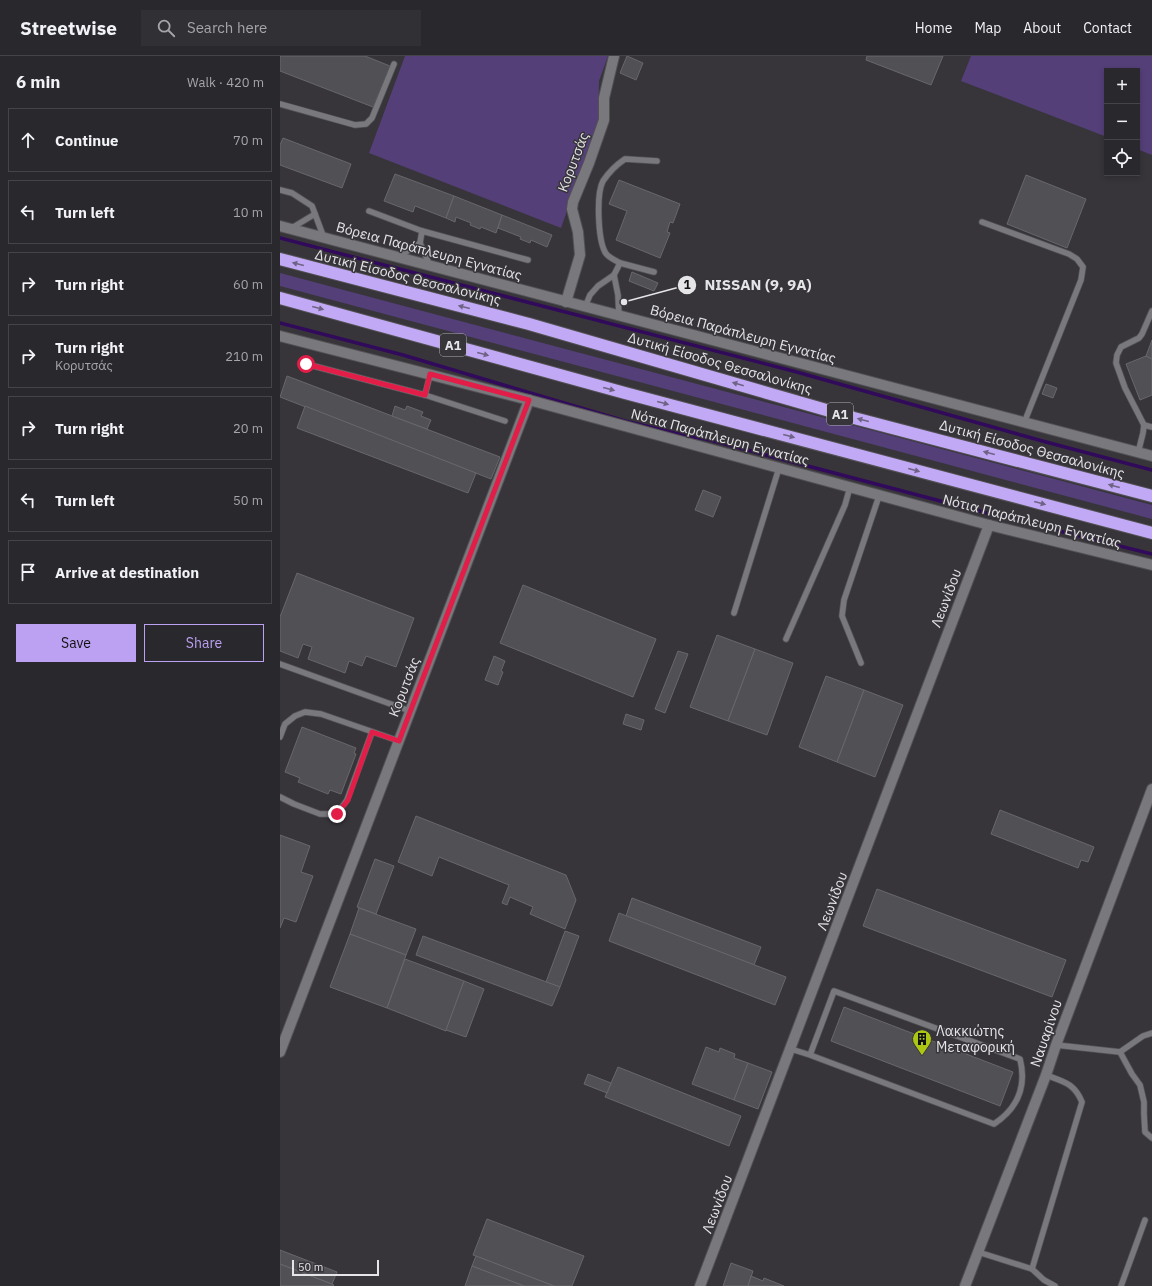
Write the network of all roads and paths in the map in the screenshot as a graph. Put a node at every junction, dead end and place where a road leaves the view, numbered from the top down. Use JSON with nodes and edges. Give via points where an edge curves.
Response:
{"nodes":[{"id":1,"x":614,"y":56,"type":"edge"},
{"id":2,"x":394,"y":64,"type":"dead end"},
{"id":3,"x":280,"y":104,"type":"edge"},
{"id":4,"x":657,"y":161,"type":"dead end"},
{"id":5,"x":280,"y":190,"type":"edge"},
{"id":6,"x":369,"y":211,"type":"dead end"},
{"id":7,"x":315,"y":214,"type":"junction"},
{"id":8,"x":982,"y":222,"type":"dead end"},
{"id":9,"x":285,"y":228,"type":"edge"},
{"id":10,"x":422,"y":231,"type":"junction"},
{"id":11,"x":325,"y":238,"type":"junction"},
{"id":12,"x":420,"y":242,"type":"junction"},
{"id":13,"x":397,"y":257,"type":"junction"},
{"id":14,"x":280,"y":260,"type":"edge"},
{"id":15,"x":528,"y":260,"type":"dead end"},
{"id":16,"x":620,"y":263,"type":"junction"},
{"id":17,"x":431,"y":266,"type":"junction"},
{"id":18,"x":654,"y":272,"type":"dead end"},
{"id":19,"x":614,"y":275,"type":"junction"},
{"id":20,"x":280,"y":298,"type":"edge"},
{"id":21,"x":566,"y":302,"type":"junction"},
{"id":22,"x":585,"y":307,"type":"junction"},
{"id":23,"x":1152,"y":311,"type":"edge"},
{"id":24,"x":619,"y":316,"type":"junction"},
{"id":25,"x":280,"y":336,"type":"edge"},
{"id":26,"x":306,"y":364,"type":"dead end"},
{"id":27,"x":430,"y":374,"type":"junction"},
{"id":28,"x":425,"y":395,"type":"junction"},
{"id":29,"x":529,"y":400,"type":"junction"},
{"id":30,"x":505,"y":421,"type":"dead end"},
{"id":31,"x":1024,"y":423,"type":"junction"},
{"id":32,"x":1144,"y":425,"type":"junction"},
{"id":33,"x":1152,"y":427,"type":"edge"},
{"id":34,"x":1138,"y":453,"type":"junction"},
{"id":35,"x":1152,"y":456,"type":"edge"},
{"id":36,"x":779,"y":468,"type":"junction"},
{"id":37,"x":850,"y":487,"type":"junction"},
{"id":38,"x":879,"y":496,"type":"junction"},
{"id":39,"x":1152,"y":496,"type":"edge"},
{"id":40,"x":989,"y":525,"type":"junction"},
{"id":41,"x":1152,"y":533,"type":"edge"},
{"id":42,"x":1152,"y":565,"type":"edge"},
{"id":43,"x":734,"y":613,"type":"dead end"},
{"id":44,"x":786,"y":639,"type":"dead end"},
{"id":45,"x":861,"y":663,"type":"dead end"},
{"id":46,"x":280,"y":664,"type":"edge"},
{"id":47,"x":410,"y":711,"type":"junction"},
{"id":48,"x":372,"y":732,"type":"junction"},
{"id":49,"x":280,"y":737,"type":"edge"},
{"id":50,"x":399,"y":741,"type":"junction"},
{"id":51,"x":1152,"y":789,"type":"edge"},
{"id":52,"x":280,"y":797,"type":"edge"},
{"id":53,"x":1149,"y":806,"type":"edge"},
{"id":54,"x":1152,"y":1033,"type":"edge"},
{"id":55,"x":1056,"y":1045,"type":"junction"},
{"id":56,"x":791,"y":1050,"type":"junction"},
{"id":57,"x":280,"y":1052,"type":"edge"},
{"id":58,"x":1120,"y":1052,"type":"junction"},
{"id":59,"x":810,"y":1055,"type":"junction"},
{"id":60,"x":1046,"y":1075,"type":"junction"},
{"id":61,"x":1152,"y":1138,"type":"edge"},
{"id":62,"x":1145,"y":1220,"type":"dead end"},
{"id":63,"x":978,"y":1252,"type":"junction"},
{"id":64,"x":1032,"y":1269,"type":"junction"},
{"id":65,"x":700,"y":1286,"type":"edge"},
{"id":66,"x":965,"y":1286,"type":"edge"},
{"id":67,"x":1055,"y":1286,"type":"edge"},
{"id":68,"x":1121,"y":1286,"type":"edge"}],
"edges":[{"from":1,"to":21,"type":"street","name":"Κορυτσάς","via":[[604,98],[604,120],[573,202],[580,255]]},
{"from":2,"to":3,"type":"lane","via":[[372,118],[366,124],[355,125]]},
{"from":4,"to":16,"type":"lane","via":[[625,159],[614,166],[603,182],[598,201],[601,242],[605,254]]},
{"from":5,"to":7,"type":"lane","via":[[292,193],[312,206]]},
{"from":6,"to":10,"type":"lane"},
{"from":7,"to":9,"type":"lane"},
{"from":7,"to":11,"type":"lane"},
{"from":8,"to":31,"type":"lane","via":[[1069,254],[1077,258],[1083,267]]},
{"from":9,"to":11,"type":"street","name":"Βόρεια Παράπλευρη Εγνατίας"},
{"from":10,"to":12,"type":"lane"},
{"from":10,"to":15,"type":"lane"},
{"from":11,"to":13,"type":"street","name":"Βόρεια Παράπλευρη Εγνατίας"},
{"from":12,"to":13,"type":"lane"},
{"from":12,"to":17,"type":"lane"},
{"from":13,"to":17,"type":"street","name":"Βόρεια Παράπλευρη Εγνατίας"},
{"from":39,"to":14,"type":"highway","name":"Δυτική Είσοδος Θεσσαλονίκης","number":"Α1","one_way":true,"via":[[854,418],[529,324]]},
{"from":16,"to":18,"type":"lane"},
{"from":16,"to":19,"type":"lane"},
{"from":17,"to":21,"type":"street","name":"Βόρεια Παράπλευρη Εγνατίας"},
{"from":19,"to":22,"type":"lane","via":[[598,286],[590,295]]},
{"from":19,"to":24,"type":"lane"},
{"from":20,"to":41,"type":"highway","number":"Α1","one_way":true},
{"from":21,"to":22,"type":"street","name":"Βόρεια Παράπλευρη Εγνατίας"},
{"from":22,"to":24,"type":"street","name":"Βόρεια Παράπλευρη Εγνατίας"},
{"from":23,"to":32,"type":"lane","via":[[1139,338],[1121,347],[1116,359],[1125,388]]},
{"from":24,"to":31,"type":"street","name":"Βόρεια Παράπλευρη Εγνατίας"},
{"from":25,"to":27,"type":"street","name":"Νότια Παράπλευρη Εγνατίας"},
{"from":26,"to":28,"type":"lane"},
{"from":27,"to":28,"type":"lane"},
{"from":27,"to":29,"type":"street","name":"Νότια Παράπλευρη Εγνατίας"},
{"from":28,"to":30,"type":"lane"},
{"from":29,"to":36,"type":"street","name":"Νότια Παράπλευρη Εγνατίας"},
{"from":29,"to":47,"type":"street","name":"Κορυτσάς"},
{"from":31,"to":34,"type":"street","name":"Βόρεια Παράπλευρη Εγνατίας"},
{"from":32,"to":33,"type":"lane"},
{"from":32,"to":34,"type":"lane"},
{"from":34,"to":35,"type":"street","name":"Βόρεια Παράπλευρη Εγνατίας"},
{"from":36,"to":37,"type":"street","name":"Νότια Παράπλευρη Εγνατίας"},
{"from":36,"to":43,"type":"lane"},
{"from":37,"to":38,"type":"street","name":"Νότια Παράπλευρη Εγνατίας"},
{"from":37,"to":44,"type":"lane","via":[[845,505]]},
{"from":38,"to":40,"type":"street","name":"Νότια Παράπλευρη Εγνατίας"},
{"from":38,"to":45,"type":"lane","via":[[844,600],[842,616]]},
{"from":40,"to":42,"type":"street","name":"Νότια Παράπλευρη Εγνατίας"},
{"from":40,"to":56,"type":"street","name":"Λεωνίδου"},
{"from":46,"to":47,"type":"lane"},
{"from":47,"to":50,"type":"street","name":"Κορυτσάς"},
{"from":48,"to":49,"type":"lane","via":[[321,714],[304,712],[285,724]]},
{"from":48,"to":50,"type":"lane"},
{"from":48,"to":52,"type":"lane","via":[[348,800],[337,814],[320,814]]},
{"from":50,"to":57,"type":"street","name":"Κορυτσάς"},
{"from":51,"to":53,"type":"street","name":"Ναυαρίνου"},
{"from":53,"to":55,"type":"street","name":"Ναυαρίνου"},
{"from":54,"to":58,"type":"lane","via":[[1143,1036]]},
{"from":55,"to":58,"type":"lane"},
{"from":55,"to":60,"type":"street","name":"Ναυαρίνου"},
{"from":56,"to":59,"type":"lane"},
{"from":56,"to":65,"type":"street","name":"Λεωνίδου"},
{"from":58,"to":61,"type":"lane","via":[[1140,1085],[1144,1102],[1145,1132]]},
{"from":59,"to":59,"type":"lane","via":[[834,991],[1020,1060],[1021,1088],[1014,1105],[994,1124]]},
{"from":60,"to":63,"type":"street","name":"Ναυαρίνου"},
{"from":60,"to":64,"type":"lane","via":[[1078,1091],[1082,1102]]},
{"from":62,"to":68,"type":"lane"},
{"from":63,"to":64,"type":"lane"},
{"from":63,"to":66,"type":"street","name":"Ναυαρίνου"},
{"from":64,"to":67,"type":"lane"}]}
